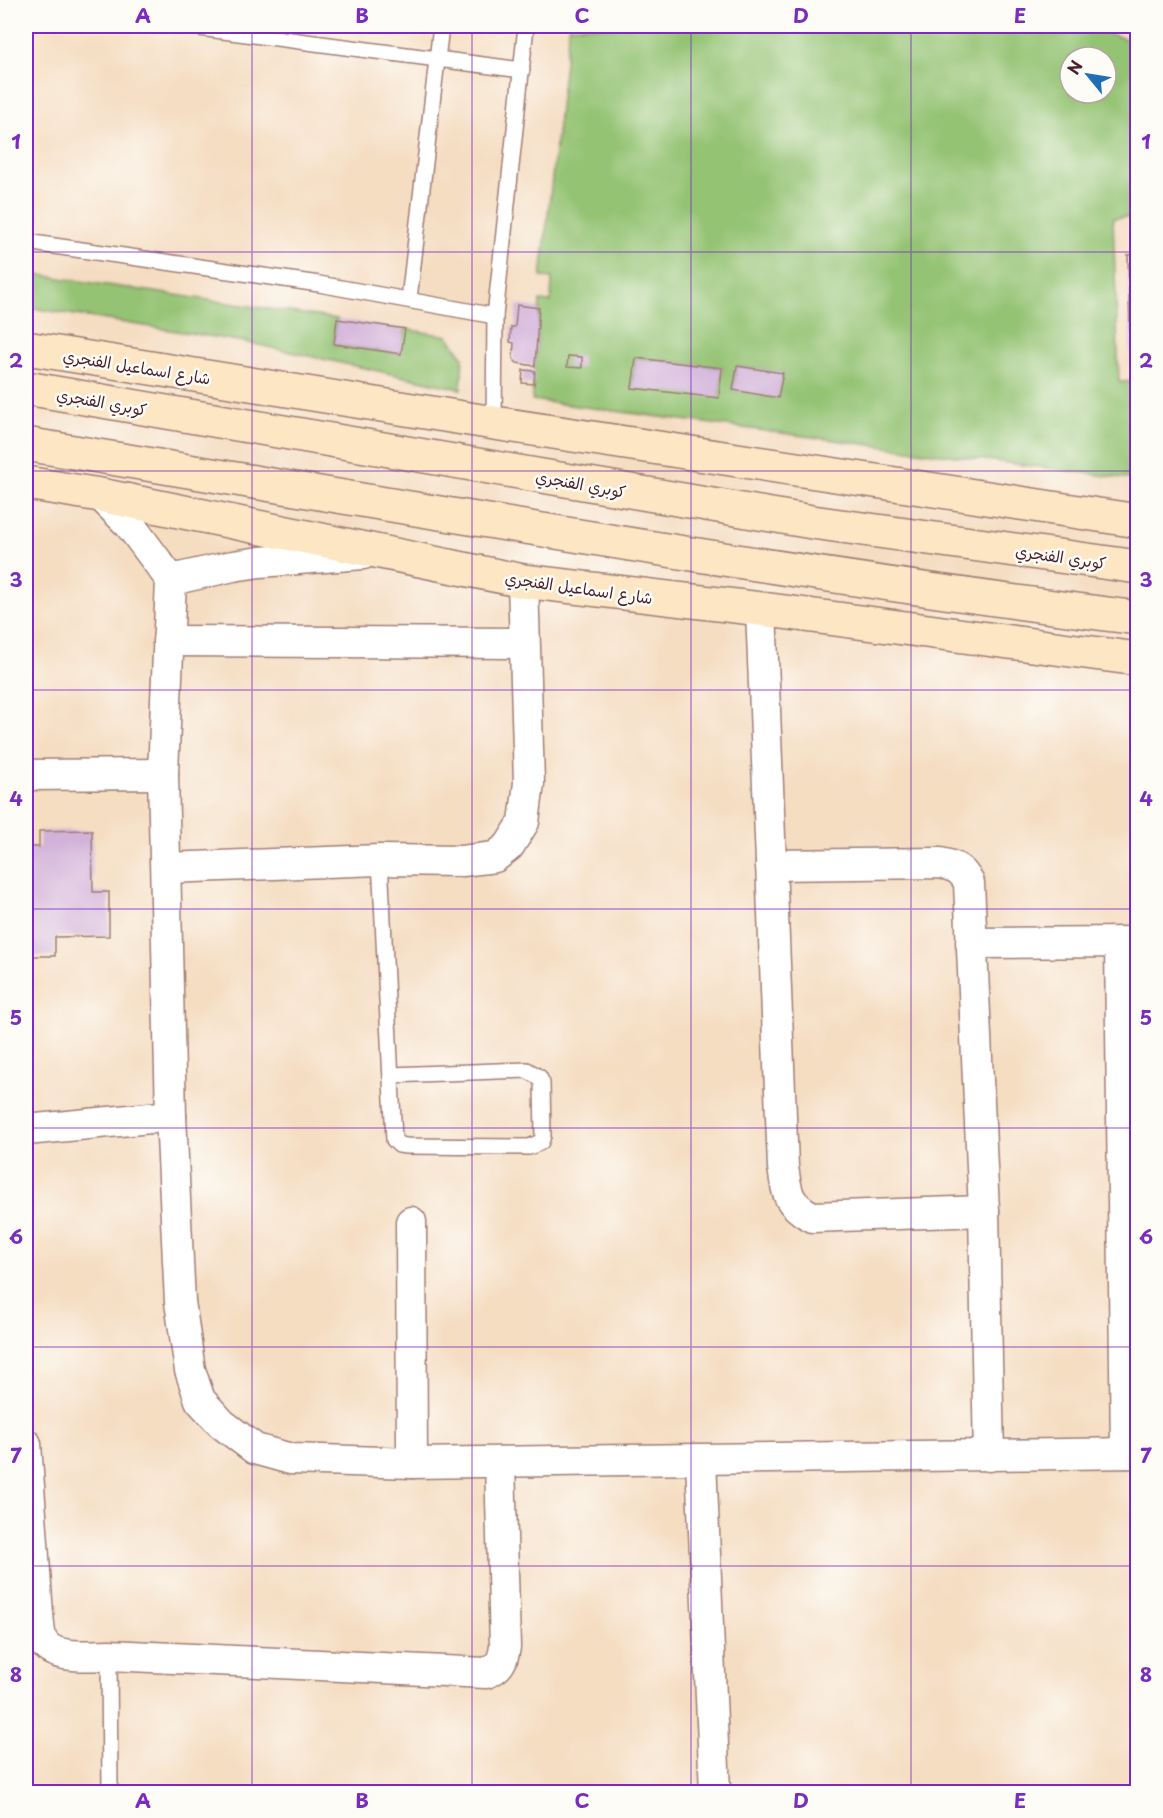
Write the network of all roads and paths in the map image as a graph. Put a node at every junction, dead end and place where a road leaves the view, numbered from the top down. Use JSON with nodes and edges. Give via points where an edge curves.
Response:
{"nodes":[{"id":1,"x":184,"y":26,"type":"edge"},
{"id":2,"x":441,"y":26,"type":"edge"},
{"id":3,"x":526,"y":26,"type":"edge"},
{"id":4,"x":436,"y":59,"type":"junction"},
{"id":5,"x":522,"y":70,"type":"junction"},
{"id":6,"x":26,"y":242,"type":"edge"},
{"id":7,"x":409,"y":299,"type":"junction"},
{"id":8,"x":495,"y":316,"type":"junction"},
{"id":9,"x":26,"y":348,"type":"edge"},
{"id":10,"x":26,"y":388,"type":"edge"},
{"id":11,"x":494,"y":423,"type":"junction"},
{"id":12,"x":26,"y":444,"type":"edge"},
{"id":13,"x":26,"y":483,"type":"edge"},
{"id":14,"x":100,"y":495,"type":"junction"},
{"id":15,"x":1137,"y":521,"type":"edge"},
{"id":16,"x":383,"y":553,"type":"junction"},
{"id":17,"x":1137,"y":567,"type":"edge"},
{"id":18,"x":171,"y":580,"type":"junction"},
{"id":19,"x":523,"y":581,"type":"junction"},
{"id":20,"x":761,"y":609,"type":"junction"},
{"id":21,"x":1137,"y":618,"type":"edge"},
{"id":22,"x":168,"y":641,"type":"junction"},
{"id":23,"x":524,"y":643,"type":"junction"},
{"id":24,"x":1137,"y":659,"type":"edge"},
{"id":25,"x":163,"y":774,"type":"junction"},
{"id":26,"x":26,"y":775,"type":"edge"},
{"id":27,"x":380,"y":860,"type":"junction"},
{"id":28,"x":771,"y":865,"type":"junction"},
{"id":29,"x":166,"y":868,"type":"junction"},
{"id":30,"x":971,"y":943,"type":"junction"},
{"id":31,"x":1129,"y":943,"type":"edge"},
{"id":32,"x":391,"y":1075,"type":"junction"},
{"id":33,"x":171,"y":1116,"type":"junction"},
{"id":34,"x":26,"y":1130,"type":"edge"},
{"id":35,"x":1130,"y":1165,"type":"edge"},
{"id":36,"x":984,"y":1211,"type":"junction"},
{"id":37,"x":411,"y":1222,"type":"dead end"},
{"id":38,"x":26,"y":1444,"type":"edge"},
{"id":39,"x":1132,"y":1453,"type":"edge"},
{"id":40,"x":989,"y":1456,"type":"junction"},
{"id":41,"x":701,"y":1460,"type":"junction"},
{"id":42,"x":500,"y":1462,"type":"junction"},
{"id":43,"x":412,"y":1463,"type":"junction"},
{"id":44,"x":109,"y":1654,"type":"junction"},
{"id":45,"x":110,"y":1792,"type":"edge"},
{"id":46,"x":715,"y":1792,"type":"edge"}],
"edges":[{"from":1,"to":4,"type":"lane"},
{"from":2,"to":4,"type":"lane"},
{"from":3,"to":5,"type":"lane"},
{"from":4,"to":5,"type":"lane"},
{"from":4,"to":7,"type":"lane"},
{"from":5,"to":8,"type":"lane"},
{"from":6,"to":7,"type":"lane"},
{"from":7,"to":8,"type":"lane"},
{"from":8,"to":11,"type":"lane"},
{"from":9,"to":11,"type":"main road","name":"شارع اسماعيل الفنجري"},
{"from":10,"to":17,"type":"main road","name":"كوبري الفنجري","via":[[812,522]]},
{"from":11,"to":15,"type":"main road","name":"شارع اسماعيل الفنجري"},
{"from":12,"to":21,"type":"main road","via":[[793,570]]},
{"from":13,"to":14,"type":"main road","name":"شارع اسماعيل الفنجري"},
{"from":14,"to":16,"type":"main road","name":"شارع اسماعيل الفنجري"},
{"from":14,"to":18,"type":"street","via":[[130,525]]},
{"from":16,"to":18,"type":"street","via":[[260,562]]},
{"from":16,"to":19,"type":"main road","name":"شارع اسماعيل الفنجري"},
{"from":18,"to":22,"type":"street"},
{"from":19,"to":20,"type":"main road","name":"شارع اسماعيل الفنجري"},
{"from":19,"to":23,"type":"street"},
{"from":20,"to":24,"type":"main road","name":"شارع اسماعيل الفنجري"},
{"from":20,"to":28,"type":"street"},
{"from":22,"to":23,"type":"street"},
{"from":22,"to":25,"type":"street"},
{"from":23,"to":27,"type":"street","via":[[529,783],[524,822],[509,846],[495,857]]},
{"from":25,"to":26,"type":"street"},
{"from":25,"to":29,"type":"street"},
{"from":27,"to":29,"type":"street"},
{"from":27,"to":32,"type":"lane"},
{"from":28,"to":30,"type":"street","via":[[955,866],[969,883]]},
{"from":28,"to":36,"type":"street","via":[[787,1195],[796,1208],[812,1217]]},
{"from":29,"to":33,"type":"street"},
{"from":30,"to":31,"type":"street"},
{"from":30,"to":36,"type":"street"},
{"from":31,"to":35,"type":"street"},
{"from":32,"to":32,"type":"lane","via":[[393,1134],[399,1145],[529,1147],[541,1142],[542,1083],[527,1070]]},
{"from":33,"to":34,"type":"street"},
{"from":33,"to":43,"type":"street","via":[[180,1302],[190,1370],[200,1400],[222,1424],[255,1449],[291,1459]]},
{"from":35,"to":39,"type":"street"},
{"from":36,"to":40,"type":"street"},
{"from":37,"to":43,"type":"street"},
{"from":38,"to":44,"type":"street","via":[[41,1640],[50,1649],[66,1655]]},
{"from":39,"to":40,"type":"street"},
{"from":40,"to":41,"type":"street"},
{"from":41,"to":42,"type":"street"},
{"from":41,"to":46,"type":"street"},
{"from":42,"to":43,"type":"street"},
{"from":42,"to":44,"type":"street","via":[[505,1647],[504,1659],[496,1669],[486,1673]]},
{"from":44,"to":45,"type":"lane"}]}
